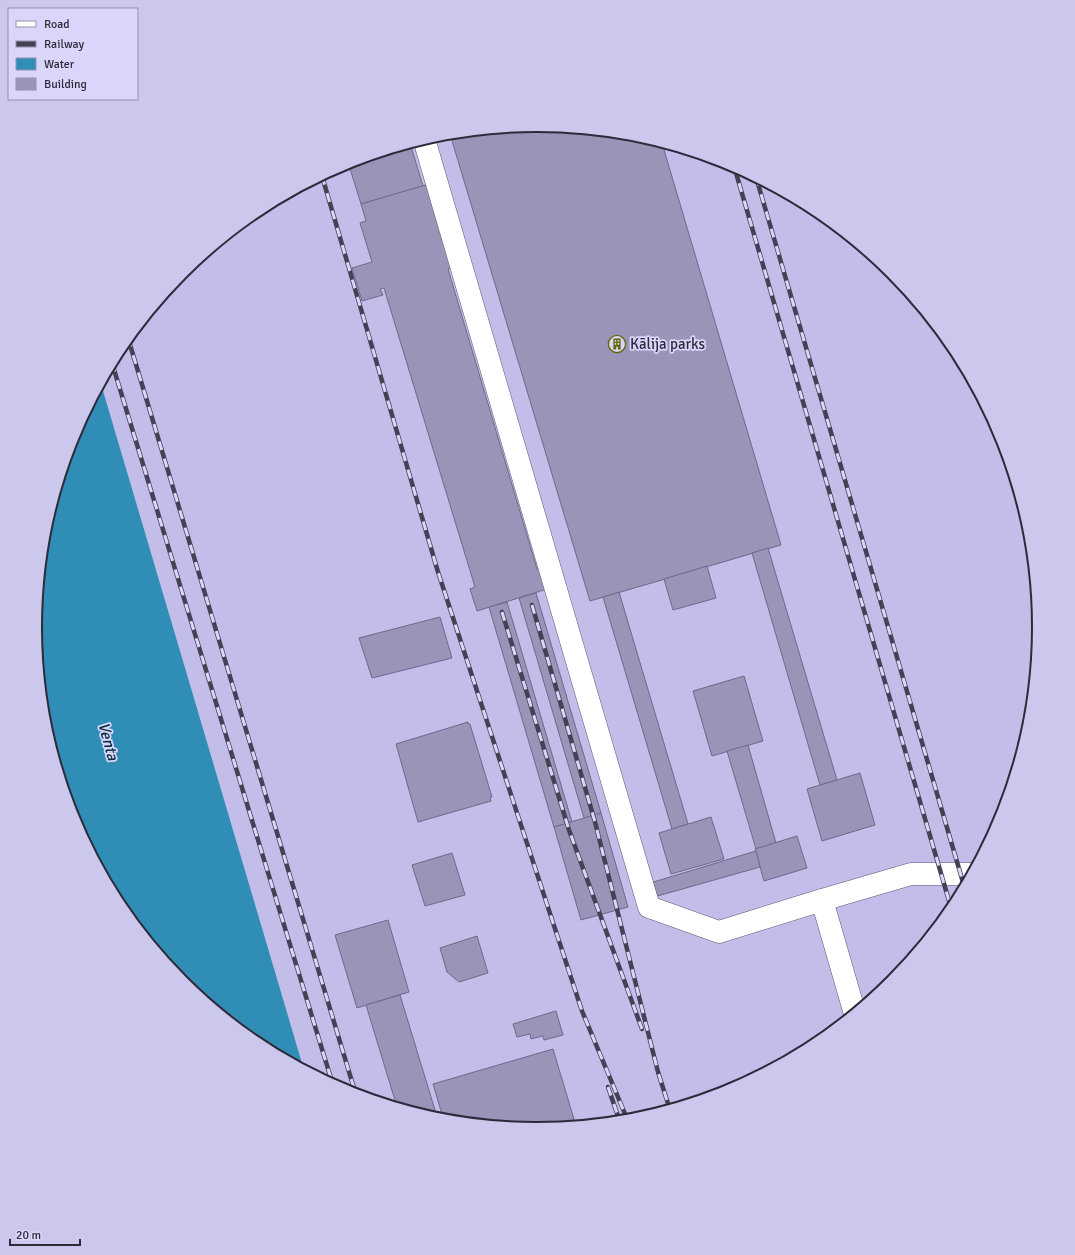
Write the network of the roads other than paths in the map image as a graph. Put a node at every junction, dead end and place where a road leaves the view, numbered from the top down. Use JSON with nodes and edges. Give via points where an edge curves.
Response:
{"nodes":[{"id":1,"x":426,"y":145,"type":"edge"},
{"id":2,"x":968,"y":874,"type":"edge"},
{"id":3,"x":822,"y":900,"type":"junction"},
{"id":4,"x":854,"y":1009,"type":"edge"}],
"edges":[{"from":1,"to":3,"type":"street","via":[[649,906],[719,932]]},
{"from":2,"to":3,"type":"street","via":[[911,874]]},
{"from":3,"to":4,"type":"street"}]}
